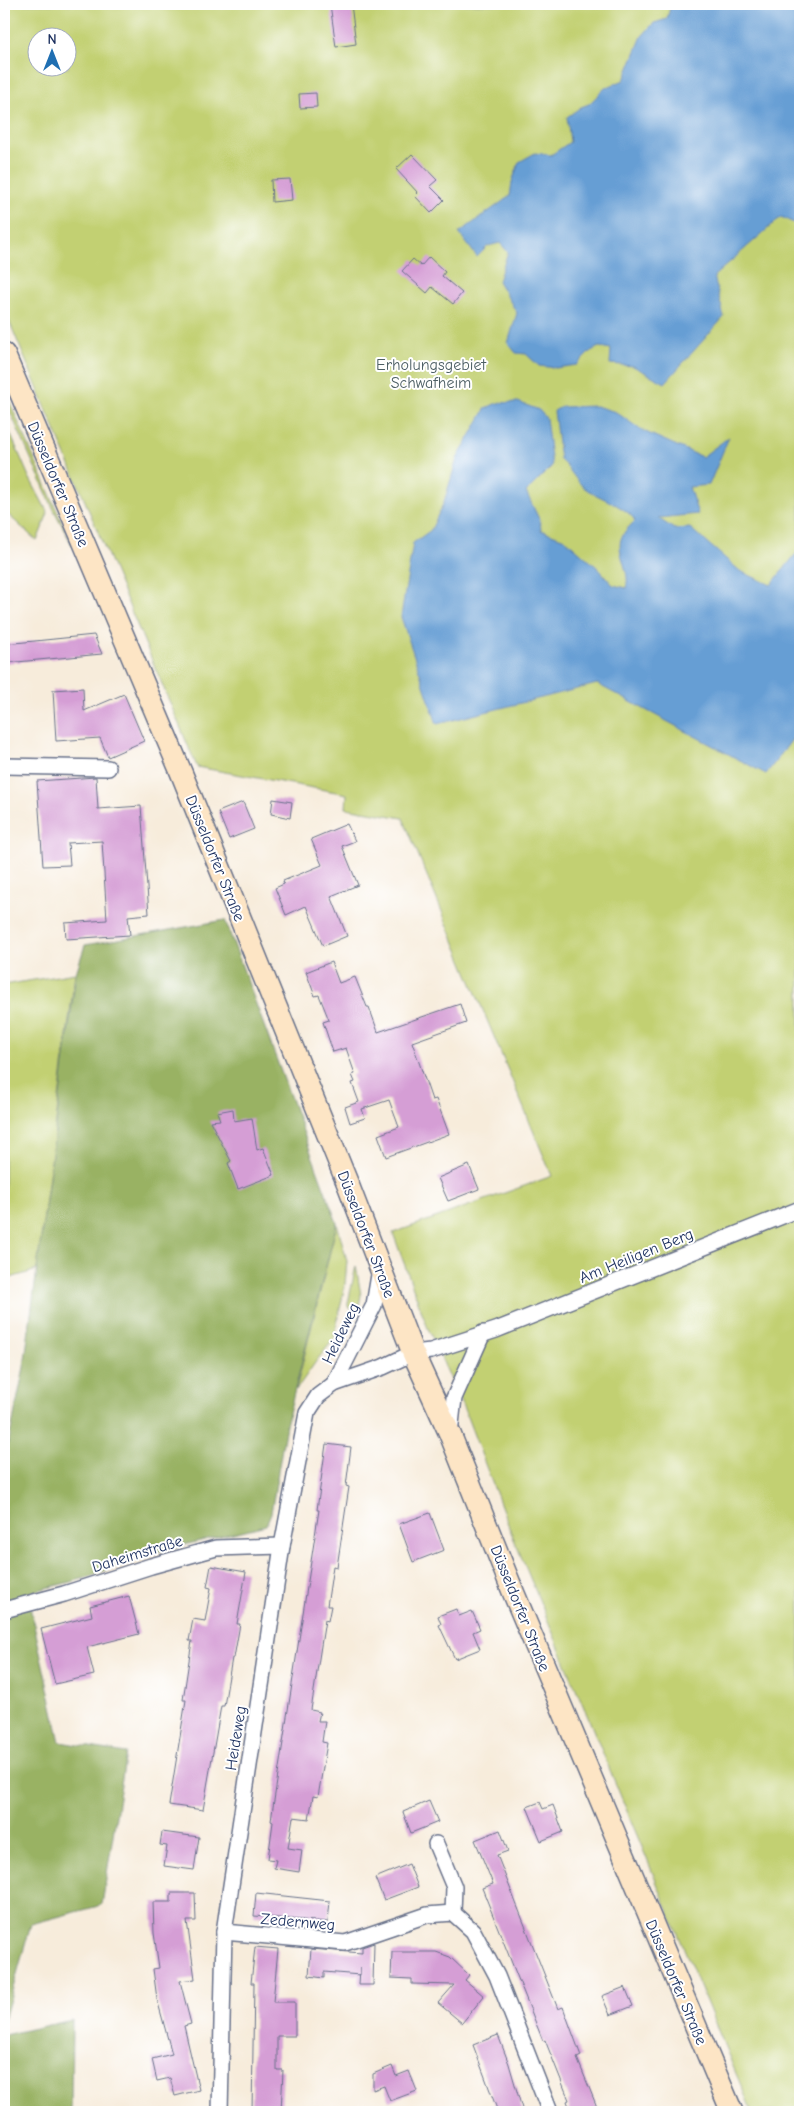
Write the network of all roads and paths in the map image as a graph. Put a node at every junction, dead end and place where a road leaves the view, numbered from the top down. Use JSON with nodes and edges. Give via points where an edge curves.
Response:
{"nodes":[{"id":1,"x":4,"y":354,"type":"edge"},
{"id":2,"x":4,"y":766,"type":"edge"},
{"id":3,"x":108,"y":768,"type":"dead end"},
{"id":4,"x":800,"y":1209,"type":"edge"},
{"id":5,"x":380,"y":1267,"type":"junction"},
{"id":6,"x":483,"y":1334,"type":"junction"},
{"id":7,"x":413,"y":1353,"type":"junction"},
{"id":8,"x":334,"y":1384,"type":"junction"},
{"id":9,"x":450,"y":1434,"type":"junction"},
{"id":10,"x":282,"y":1546,"type":"junction"},
{"id":11,"x":4,"y":1610,"type":"edge"},
{"id":12,"x":436,"y":1844,"type":"dead end"},
{"id":13,"x":453,"y":1913,"type":"junction"},
{"id":14,"x":224,"y":1932,"type":"junction"},
{"id":15,"x":220,"y":2112,"type":"edge"},
{"id":16,"x":550,"y":2112,"type":"edge"},
{"id":17,"x":732,"y":2112,"type":"edge"}],
"edges":[{"from":1,"to":5,"type":"main road","name":"Düsseldorfer Straße","via":[[185,781]]},
{"from":2,"to":3,"type":"street"},
{"from":4,"to":6,"type":"street","name":"Am Heiligen Berg"},
{"from":5,"to":7,"type":"main road","name":"Düsseldorfer Straße"},
{"from":5,"to":8,"type":"street","name":"Heideweg","via":[[374,1305]]},
{"from":6,"to":7,"type":"street","name":"Am Heiligen Berg","via":[[431,1351]]},
{"from":6,"to":9,"type":"street","via":[[454,1398]]},
{"from":7,"to":8,"type":"street","name":"Heideweg"},
{"from":7,"to":9,"type":"main road","name":"Düsseldorfer Straße"},
{"from":8,"to":10,"type":"street","name":"Heideweg","via":[[318,1396],[307,1414]]},
{"from":9,"to":17,"type":"main road","name":"Düsseldorfer Straße"},
{"from":10,"to":11,"type":"street","name":"Daheimstraße","via":[[216,1548]]},
{"from":10,"to":14,"type":"street","name":"Heideweg"},
{"from":12,"to":13,"type":"street","via":[[454,1888]]},
{"from":13,"to":14,"type":"street","name":"Zedernweg","via":[[427,1915],[345,1943]]},
{"from":13,"to":16,"type":"street","via":[[473,1931],[497,1976]]},
{"from":14,"to":15,"type":"street","name":"Heideweg"}]}
